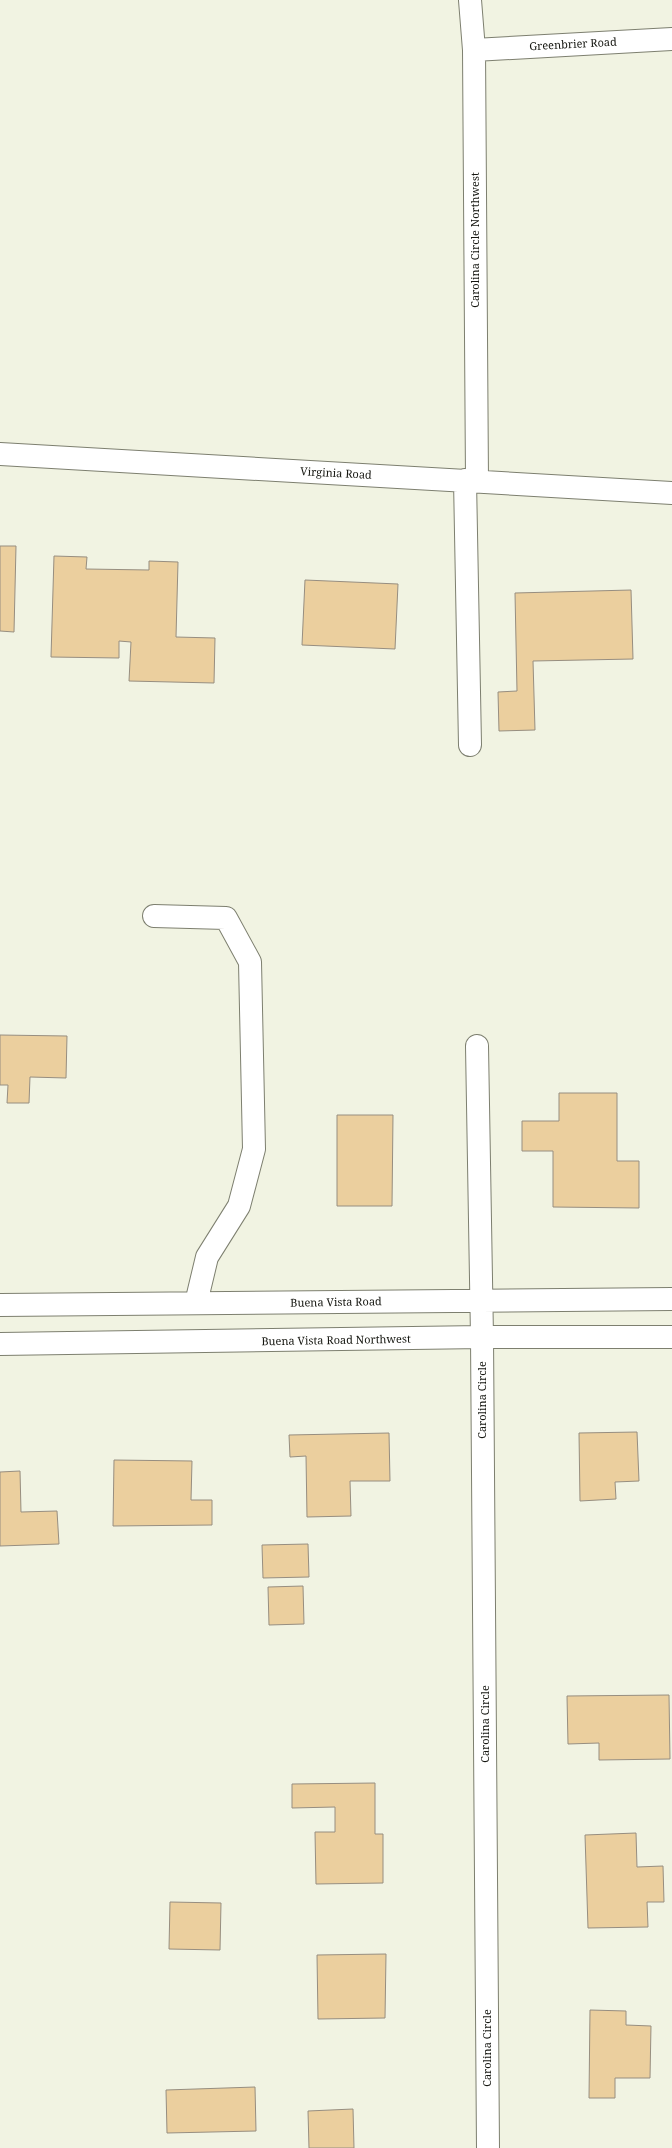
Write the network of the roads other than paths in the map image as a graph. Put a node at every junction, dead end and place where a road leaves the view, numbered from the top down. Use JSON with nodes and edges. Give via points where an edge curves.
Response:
{"nodes":[{"id":1,"x":470,"y":0,"type":"edge"},
{"id":2,"x":672,"y":39,"type":"edge"},
{"id":3,"x":474,"y":50,"type":"junction"},
{"id":4,"x":0,"y":454,"type":"edge"},
{"id":5,"x":471,"y":480,"type":"junction"},
{"id":6,"x":672,"y":493,"type":"edge"},
{"id":7,"x":470,"y":744,"type":"dead end"},
{"id":8,"x":154,"y":916,"type":"dead end"},
{"id":9,"x":477,"y":1046,"type":"dead end"},
{"id":10,"x":672,"y":1299,"type":"edge"},
{"id":11,"x":482,"y":1300,"type":"junction"},
{"id":12,"x":196,"y":1303,"type":"junction"},
{"id":13,"x":0,"y":1305,"type":"edge"},
{"id":14,"x":482,"y":1337,"type":"junction"},
{"id":15,"x":672,"y":1337,"type":"edge"},
{"id":16,"x":0,"y":1344,"type":"edge"},
{"id":17,"x":488,"y":2148,"type":"edge"}],
"edges":[{"from":1,"to":3,"type":"street","name":"Carolina Circle Northwest"},
{"from":2,"to":3,"type":"street","name":"Greenbrier Road"},
{"from":3,"to":5,"type":"street","name":"Carolina Circle Northwest"},
{"from":4,"to":5,"type":"street","name":"Virginia Road"},
{"from":5,"to":6,"type":"street","name":"Virginia Road"},
{"from":5,"to":7,"type":"street","name":"Carolina Circle Northwest"},
{"from":8,"to":12,"type":"street","via":[[226,918],[250,962],[254,1150],[239,1206],[207,1256]]},
{"from":9,"to":11,"type":"street","name":"Carolina Circle"},
{"from":10,"to":11,"type":"street","name":"Buena Vista Road"},
{"from":11,"to":12,"type":"street","name":"Buena Vista Road"},
{"from":11,"to":14,"type":"street","name":"Carolina Circle"},
{"from":12,"to":13,"type":"street","name":"Buena Vista Road"},
{"from":14,"to":15,"type":"street","name":"Buena Vista Road Northwest"},
{"from":14,"to":16,"type":"street","name":"Buena Vista Road Northwest"},
{"from":14,"to":17,"type":"street","name":"Carolina Circle"}]}
